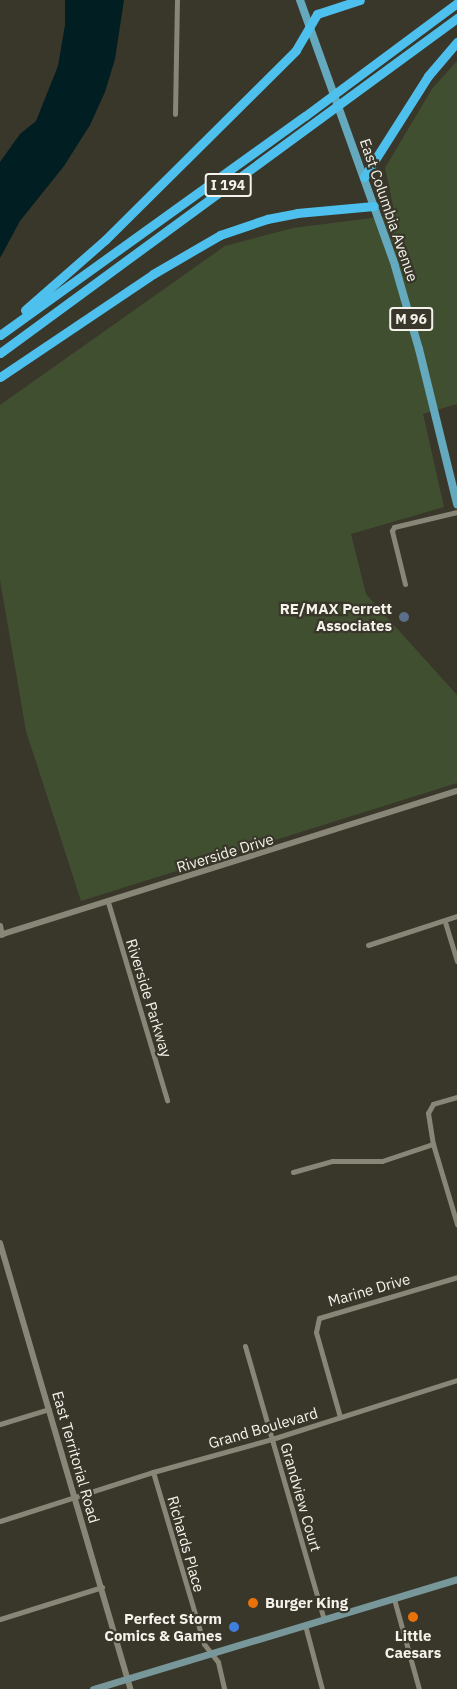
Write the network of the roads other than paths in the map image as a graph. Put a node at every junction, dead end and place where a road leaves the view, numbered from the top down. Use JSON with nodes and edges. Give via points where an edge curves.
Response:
{"nodes":[{"id":1,"x":177,"y":0,"type":"edge"},
{"id":2,"x":300,"y":0,"type":"edge"},
{"id":3,"x":360,"y":0,"type":"edge"},
{"id":4,"x":457,"y":3,"type":"edge"},
{"id":5,"x":457,"y":18,"type":"edge"},
{"id":6,"x":309,"y":26,"type":"junction"},
{"id":7,"x":457,"y":42,"type":"edge"},
{"id":8,"x":175,"y":114,"type":"dead end"},
{"id":9,"x":364,"y":177,"type":"junction"},
{"id":10,"x":374,"y":206,"type":"junction"},
{"id":11,"x":0,"y":333,"type":"edge"},
{"id":12,"x":0,"y":352,"type":"edge"},
{"id":13,"x":0,"y":377,"type":"edge"},
{"id":14,"x":457,"y":504,"type":"edge"},
{"id":15,"x":457,"y":512,"type":"edge"},
{"id":16,"x":405,"y":584,"type":"dead end"},
{"id":17,"x":457,"y":791,"type":"edge"},
{"id":18,"x":108,"y":902,"type":"junction"},
{"id":19,"x":457,"y":916,"type":"edge"},
{"id":20,"x":445,"y":922,"type":"junction"},
{"id":21,"x":0,"y":925,"type":"edge"},
{"id":22,"x":1,"y":935,"type":"edge"},
{"id":23,"x":368,"y":945,"type":"dead end"},
{"id":24,"x":457,"y":961,"type":"edge"},
{"id":25,"x":457,"y":1097,"type":"edge"},
{"id":26,"x":167,"y":1100,"type":"dead end"},
{"id":27,"x":433,"y":1144,"type":"junction"},
{"id":28,"x":293,"y":1172,"type":"dead end"},
{"id":29,"x":457,"y":1224,"type":"edge"},
{"id":30,"x":0,"y":1244,"type":"edge"},
{"id":31,"x":457,"y":1277,"type":"edge"},
{"id":32,"x":245,"y":1346,"type":"dead end"},
{"id":33,"x":457,"y":1380,"type":"edge"},
{"id":34,"x":49,"y":1409,"type":"junction"},
{"id":35,"x":340,"y":1418,"type":"junction"},
{"id":36,"x":0,"y":1424,"type":"edge"},
{"id":37,"x":272,"y":1439,"type":"junction"},
{"id":38,"x":153,"y":1472,"type":"junction"},
{"id":39,"x":75,"y":1497,"type":"junction"},
{"id":40,"x":0,"y":1521,"type":"edge"},
{"id":41,"x":457,"y":1579,"type":"edge"},
{"id":42,"x":102,"y":1587,"type":"junction"},
{"id":43,"x":394,"y":1599,"type":"junction"},
{"id":44,"x":0,"y":1619,"type":"edge"},
{"id":45,"x":324,"y":1620,"type":"junction"},
{"id":46,"x":305,"y":1626,"type":"junction"},
{"id":47,"x":213,"y":1654,"type":"junction"},
{"id":48,"x":128,"y":1678,"type":"junction"},
{"id":49,"x":93,"y":1689,"type":"edge"},
{"id":50,"x":130,"y":1689,"type":"edge"},
{"id":51,"x":224,"y":1689,"type":"edge"},
{"id":52,"x":322,"y":1689,"type":"edge"},
{"id":53,"x":418,"y":1689,"type":"edge"}],
"edges":[{"from":1,"to":8,"type":"street"},
{"from":2,"to":6,"type":"main road","name":"East Columbia Avenue","number":"M 96"},
{"from":3,"to":6,"type":"highway","via":[[317,14]]},
{"from":4,"to":11,"type":"highway","number":"I 194","via":[[296,123]]},
{"from":5,"to":12,"type":"highway","number":"I 194"},
{"from":6,"to":9,"type":"main road","name":"East Columbia Avenue","number":"M 96"},
{"from":6,"to":11,"type":"highway","via":[[296,50],[105,240]]},
{"from":7,"to":9,"type":"highway","via":[[428,76]]},
{"from":9,"to":10,"type":"main road","name":"East Columbia Avenue","number":"M 96"},
{"from":10,"to":13,"type":"highway","via":[[297,213],[220,235],[153,274]]},
{"from":10,"to":14,"type":"main road","name":"East Columbia Avenue","number":"M 96","via":[[419,349]]},
{"from":15,"to":16,"type":"street","via":[[394,526]]},
{"from":17,"to":18,"type":"street","name":"Riverside Drive"},
{"from":18,"to":22,"type":"street","name":"Riverside Drive"},
{"from":18,"to":26,"type":"street","name":"Riverside Parkway"},
{"from":19,"to":20,"type":"street"},
{"from":20,"to":23,"type":"street"},
{"from":20,"to":24,"type":"street"},
{"from":21,"to":22,"type":"street"},
{"from":25,"to":27,"type":"street","via":[[430,1107]]},
{"from":27,"to":28,"type":"street","via":[[382,1161],[332,1161]]},
{"from":27,"to":29,"type":"street"},
{"from":30,"to":34,"type":"street","name":"East Territorial Road"},
{"from":31,"to":35,"type":"street","name":"Marine Drive","via":[[319,1318],[318,1340]]},
{"from":32,"to":37,"type":"street","name":"Grandview Court"},
{"from":33,"to":35,"type":"street","name":"Grand Boulevard"},
{"from":34,"to":36,"type":"street"},
{"from":34,"to":39,"type":"street","name":"East Territorial Road"},
{"from":35,"to":37,"type":"street","name":"Grand Boulevard"},
{"from":37,"to":38,"type":"street","name":"Grand Boulevard"},
{"from":37,"to":45,"type":"street","name":"Grandview Court"},
{"from":38,"to":39,"type":"street","name":"Grand Boulevard"},
{"from":38,"to":47,"type":"street","name":"Richards Place","via":[[204,1644]]},
{"from":39,"to":40,"type":"street","name":"Grand Boulevard"},
{"from":39,"to":42,"type":"street","name":"East Territorial Road"},
{"from":41,"to":43,"type":"main road"},
{"from":42,"to":44,"type":"street"},
{"from":42,"to":48,"type":"street","name":"East Territorial Road"},
{"from":43,"to":45,"type":"main road"},
{"from":43,"to":53,"type":"street"},
{"from":45,"to":46,"type":"main road"},
{"from":46,"to":47,"type":"main road"},
{"from":46,"to":52,"type":"street"},
{"from":47,"to":48,"type":"main road"},
{"from":47,"to":51,"type":"street","name":"Richards Place"},
{"from":48,"to":49,"type":"main road"},
{"from":48,"to":50,"type":"street","name":"East Territorial Road"}]}
